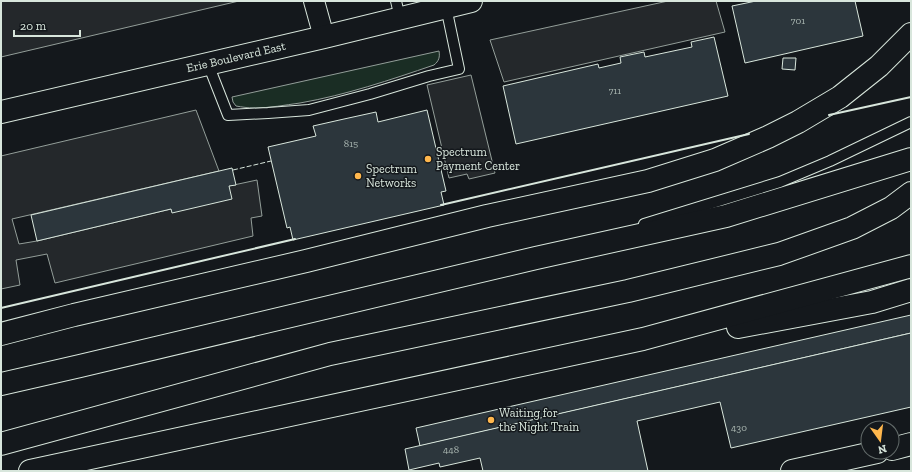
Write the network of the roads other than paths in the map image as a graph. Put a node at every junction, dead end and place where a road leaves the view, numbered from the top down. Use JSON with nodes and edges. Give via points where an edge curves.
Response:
{"nodes":[{"id":1,"x":314,"y":1,"type":"edge"},
{"id":2,"x":471,"y":1,"type":"edge"},
{"id":3,"x":446,"y":7,"type":"junction"},
{"id":4,"x":398,"y":9,"type":"edge"},
{"id":5,"x":911,"y":34,"type":"edge"},
{"id":6,"x":324,"y":37,"type":"junction"},
{"id":7,"x":208,"y":64,"type":"junction"},
{"id":8,"x":1,"y":112,"type":"edge"},
{"id":9,"x":911,"y":122,"type":"edge"},
{"id":10,"x":911,"y":159,"type":"edge"},
{"id":11,"x":911,"y":193,"type":"edge"},
{"id":12,"x":536,"y":258,"type":"junction"},
{"id":13,"x":911,"y":266,"type":"edge"},
{"id":14,"x":911,"y":290,"type":"edge"},
{"id":15,"x":1,"y":334,"type":"edge"},
{"id":16,"x":643,"y":339,"type":"junction"},
{"id":17,"x":1,"y":384,"type":"edge"},
{"id":18,"x":1,"y":444,"type":"edge"},
{"id":19,"x":911,"y":444,"type":"edge"},
{"id":20,"x":900,"y":447,"type":"edge"},
{"id":21,"x":860,"y":456,"type":"edge"},
{"id":22,"x":30,"y":471,"type":"edge"},
{"id":23,"x":792,"y":471,"type":"edge"}],
"edges":[{"from":1,"to":6,"type":"street"},
{"from":2,"to":3,"type":"main road","name":"Erie Boulevard East"},
{"from":3,"to":4,"type":"main road","name":"Erie Boulevard East"},
{"from":3,"to":7,"type":"lane","via":[[459,69],[309,110],[228,115]]},
{"from":4,"to":6,"type":"main road","name":"Erie Boulevard East"},
{"from":5,"to":15,"type":"main road","via":[[879,66],[840,97],[798,122],[715,160],[648,181],[487,216]]},
{"from":6,"to":7,"type":"main road","name":"Erie Boulevard East"},
{"from":7,"to":8,"type":"main road","name":"Erie Boulevard East"},
{"from":9,"to":12,"type":"lane","via":[[780,182]]},
{"from":10,"to":12,"type":"main road","via":[[726,216]]},
{"from":11,"to":18,"type":"main road","via":[[891,208],[852,228],[779,254],[628,291],[330,354]]},
{"from":12,"to":17,"type":"main road"},
{"from":13,"to":16,"type":"main road"},
{"from":14,"to":16,"type":"main road","via":[[872,302],[733,328]]},
{"from":16,"to":22,"type":"main road"},
{"from":19,"to":20,"type":"main road"},
{"from":21,"to":23,"type":"main road"}]}
